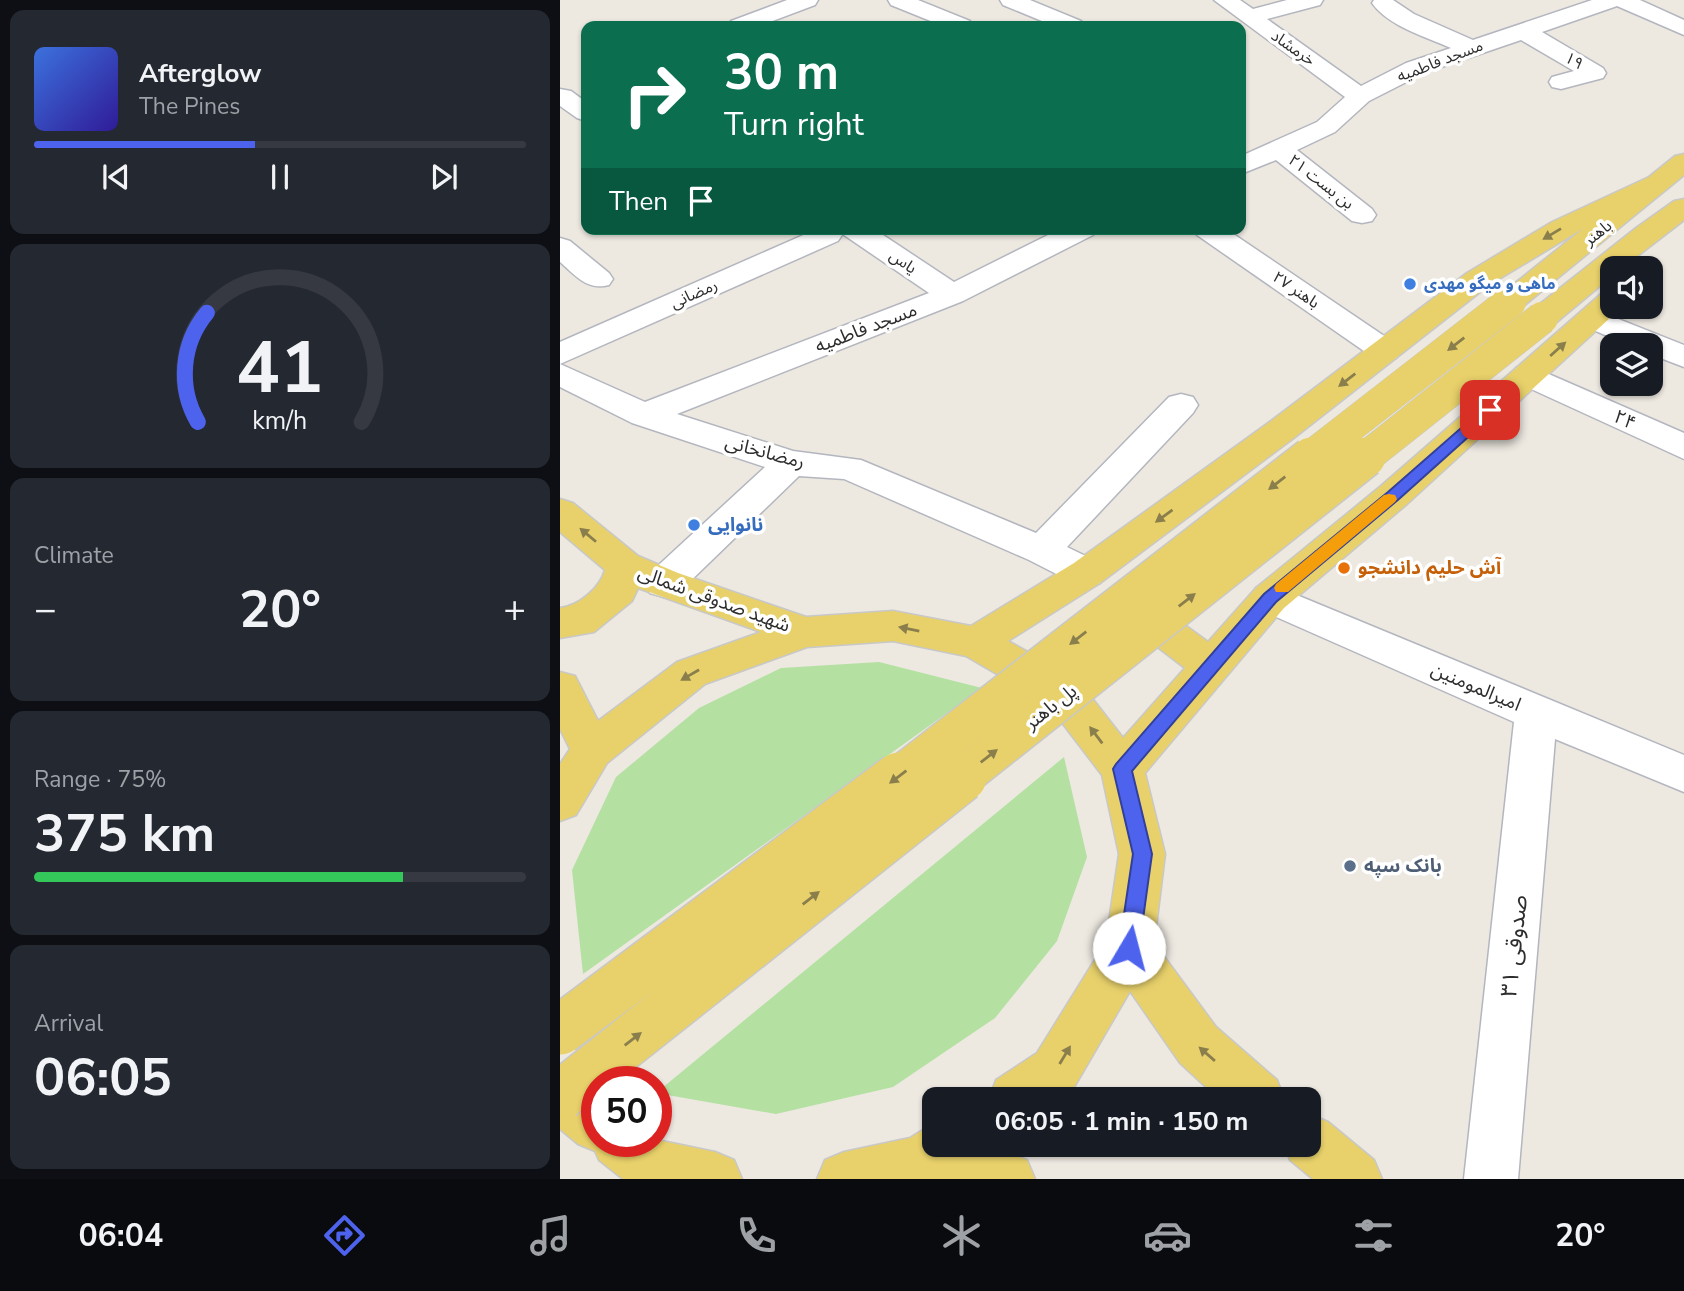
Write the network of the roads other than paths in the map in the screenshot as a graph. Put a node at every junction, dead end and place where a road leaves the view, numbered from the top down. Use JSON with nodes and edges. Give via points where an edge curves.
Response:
{"nodes":[{"id":1,"x":899,"y":0,"type":"edge"},
{"id":2,"x":1011,"y":0,"type":"edge"},
{"id":3,"x":1225,"y":0,"type":"edge"},
{"id":4,"x":1312,"y":0,"type":"edge"},
{"id":5,"x":1621,"y":0,"type":"edge"},
{"id":6,"x":1598,"y":2,"type":"edge"},
{"id":7,"x":1384,"y":3,"type":"dead end"},
{"id":8,"x":805,"y":10,"type":"edge"},
{"id":9,"x":1250,"y":18,"type":"junction"},
{"id":10,"x":752,"y":21,"type":"edge"},
{"id":11,"x":950,"y":21,"type":"edge"},
{"id":12,"x":1061,"y":21,"type":"edge"},
{"id":13,"x":1684,"y":28,"type":"edge"},
{"id":14,"x":1523,"y":31,"type":"junction"},
{"id":15,"x":1471,"y":48,"type":"junction"},
{"id":16,"x":1561,"y":82,"type":"dead end"},
{"id":17,"x":581,"y":88,"type":"edge"},
{"id":18,"x":561,"y":96,"type":"edge"},
{"id":19,"x":1360,"y":96,"type":"junction"},
{"id":20,"x":581,"y":110,"type":"edge"},
{"id":21,"x":1280,"y":150,"type":"junction"},
{"id":22,"x":1246,"y":161,"type":"edge"},
{"id":23,"x":1684,"y":162,"type":"edge"},
{"id":24,"x":1657,"y":183,"type":"junction"},
{"id":25,"x":1684,"y":207,"type":"edge"},
{"id":26,"x":1362,"y":215,"type":"dead end"},
{"id":27,"x":1684,"y":219,"type":"edge"},
{"id":28,"x":834,"y":235,"type":"edge"},
{"id":29,"x":846,"y":235,"type":"edge"},
{"id":30,"x":1071,"y":235,"type":"edge"},
{"id":31,"x":1216,"y":235,"type":"edge"},
{"id":32,"x":560,"y":247,"type":"edge"},
{"id":33,"x":1659,"y":256,"type":"edge"},
{"id":34,"x":598,"y":279,"type":"dead end"},
{"id":35,"x":952,"y":295,"type":"junction"},
{"id":36,"x":1526,"y":310,"type":"junction"},
{"id":37,"x":1600,"y":311,"type":"edge"},
{"id":38,"x":1619,"y":319,"type":"edge"},
{"id":39,"x":1385,"y":351,"type":"junction"},
{"id":40,"x":560,"y":354,"type":"edge"},
{"id":41,"x":1684,"y":357,"type":"edge"},
{"id":42,"x":560,"y":373,"type":"edge"},
{"id":43,"x":1528,"y":375,"type":"junction"},
{"id":44,"x":1181,"y":405,"type":"dead end"},
{"id":45,"x":644,"y":415,"type":"junction"},
{"id":46,"x":1684,"y":447,"type":"edge"},
{"id":47,"x":791,"y":463,"type":"junction"},
{"id":48,"x":560,"y":512,"type":"edge"},
{"id":49,"x":1042,"y":550,"type":"junction"},
{"id":50,"x":625,"y":566,"type":"junction"},
{"id":51,"x":1087,"y":573,"type":"junction"},
{"id":52,"x":664,"y":583,"type":"junction"},
{"id":53,"x":1270,"y":598,"type":"junction"},
{"id":54,"x":560,"y":623,"type":"edge"},
{"id":55,"x":805,"y":632,"type":"junction"},
{"id":56,"x":976,"y":642,"type":"junction"},
{"id":57,"x":1211,"y":666,"type":"junction"},
{"id":58,"x":560,"y":688,"type":"edge"},
{"id":59,"x":1536,"y":713,"type":"junction"},
{"id":60,"x":592,"y":750,"type":"junction"},
{"id":61,"x":1122,"y":769,"type":"junction"},
{"id":62,"x":1684,"y":774,"type":"edge"},
{"id":63,"x":560,"y":802,"type":"edge"},
{"id":64,"x":1129,"y":948,"type":"junction"},
{"id":65,"x":560,"y":1031,"type":"edge"},
{"id":66,"x":1032,"y":1087,"type":"edge"},
{"id":67,"x":1245,"y":1087,"type":"edge"},
{"id":68,"x":560,"y":1096,"type":"edge"},
{"id":69,"x":581,"y":1112,"type":"edge"},
{"id":70,"x":1321,"y":1151,"type":"edge"},
{"id":71,"x":924,"y":1157,"type":"edge"},
{"id":72,"x":944,"y":1157,"type":"edge"},
{"id":73,"x":633,"y":1162,"type":"edge"},
{"id":74,"x":715,"y":1179,"type":"edge"},
{"id":75,"x":844,"y":1179,"type":"edge"},
{"id":76,"x":1008,"y":1179,"type":"edge"},
{"id":77,"x":1355,"y":1179,"type":"edge"},
{"id":78,"x":1491,"y":1179,"type":"edge"}],
"edges":[{"from":1,"to":11,"type":"street"},
{"from":2,"to":12,"type":"street"},
{"from":3,"to":9,"type":"street","name":"خرمشاد"},
{"from":4,"to":9,"type":"street"},
{"from":5,"to":13,"type":"street"},
{"from":6,"to":14,"type":"street","name":"مسجد فاطمیه"},
{"from":7,"to":15,"type":"street","via":[[1406,19]]},
{"from":8,"to":10,"type":"street","via":[[781,10]]},
{"from":9,"to":19,"type":"street","name":"خرمشاد"},
{"from":14,"to":15,"type":"street","name":"مسجد فاطمیه"},
{"from":14,"to":16,"type":"street","name":"۱۹","via":[[1594,73]]},
{"from":15,"to":19,"type":"street","name":"مسجد فاطمیه","via":[[1415,68]]},
{"from":17,"to":18,"type":"street"},
{"from":18,"to":20,"type":"street"},
{"from":19,"to":21,"type":"street","name":"مسجد فاطمیه","via":[[1326,127]]},
{"from":21,"to":22,"type":"street","name":"مسجد فاطمیه"},
{"from":21,"to":26,"type":"street","name":"بن بست ۲۱"},
{"from":23,"to":24,"type":"main road","name":"باهنر"},
{"from":24,"to":36,"type":"main road","name":"باهنر"},
{"from":24,"to":39,"type":"main road","one_way":true,"via":[[1562,228],[1478,279]]},
{"from":25,"to":36,"type":"main road","name":"باهنر"},
{"from":27,"to":33,"type":"main road"},
{"from":28,"to":40,"type":"street","name":"رمضانی"},
{"from":29,"to":35,"type":"street","name":"یاس"},
{"from":30,"to":35,"type":"street","name":"مسجد فاطمیه"},
{"from":31,"to":39,"type":"street","name":"باهنر ۲۷"},
{"from":32,"to":34,"type":"street"},
{"from":35,"to":45,"type":"street","name":"مسجد فاطمیه"},
{"from":36,"to":65,"type":"main road","name":"پل باهنر","one_way":true,"bridge":true},
{"from":68,"to":36,"type":"main road","name":"پل باهنر","one_way":true,"bridge":true},
{"from":43,"to":37,"type":"main road","one_way":true},
{"from":38,"to":41,"type":"street"},
{"from":39,"to":51,"type":"main road","one_way":true},
{"from":42,"to":45,"type":"street","name":"رمضانخانی"},
{"from":43,"to":46,"type":"street","name":"۲۴"},
{"from":43,"to":53,"type":"main road"},
{"from":44,"to":49,"type":"street"},
{"from":45,"to":47,"type":"street","name":"رمضانخانی"},
{"from":47,"to":49,"type":"street","name":"رمضانخانی","via":[[849,468]]},
{"from":47,"to":52,"type":"street"},
{"from":50,"to":48,"type":"main road","name":"شهید صدوقی شمالی","one_way":true},
{"from":49,"to":51,"type":"street","name":"رمضانخانی"},
{"from":50,"to":52,"type":"main road","name":"شهید صدوقی شمالی"},
{"from":50,"to":54,"type":"main road","via":[[618,592],[580,621]]},
{"from":51,"to":56,"type":"main road"},
{"from":51,"to":57,"type":"main road"},
{"from":52,"to":55,"type":"main road","name":"شهید صدوقی شمالی"},
{"from":53,"to":57,"type":"main road"},
{"from":53,"to":59,"type":"street","name":"امیرالمومنین"},
{"from":56,"to":55,"type":"main road","one_way":true,"via":[[893,625]]},
{"from":55,"to":60,"type":"main road","one_way":true,"via":[[691,673]]},
{"from":61,"to":56,"type":"main road","one_way":true,"via":[[1062,691]]},
{"from":57,"to":61,"type":"main road"},
{"from":58,"to":60,"type":"main road"},
{"from":59,"to":62,"type":"street","name":"امیرالمومنین"},
{"from":59,"to":78,"type":"street","name":"صدوقی ۳۱"},
{"from":60,"to":63,"type":"main road"},
{"from":61,"to":64,"type":"main road","via":[[1142,854]]},
{"from":66,"to":64,"type":"main road","one_way":true,"via":[[1055,1072]]},
{"from":67,"to":64,"type":"main road","one_way":true,"via":[[1198,1045]]},
{"from":68,"to":69,"type":"main road"},
{"from":70,"to":77,"type":"main road"},
{"from":71,"to":75,"type":"main road"},
{"from":72,"to":76,"type":"main road"},
{"from":73,"to":74,"type":"main road"}]}
